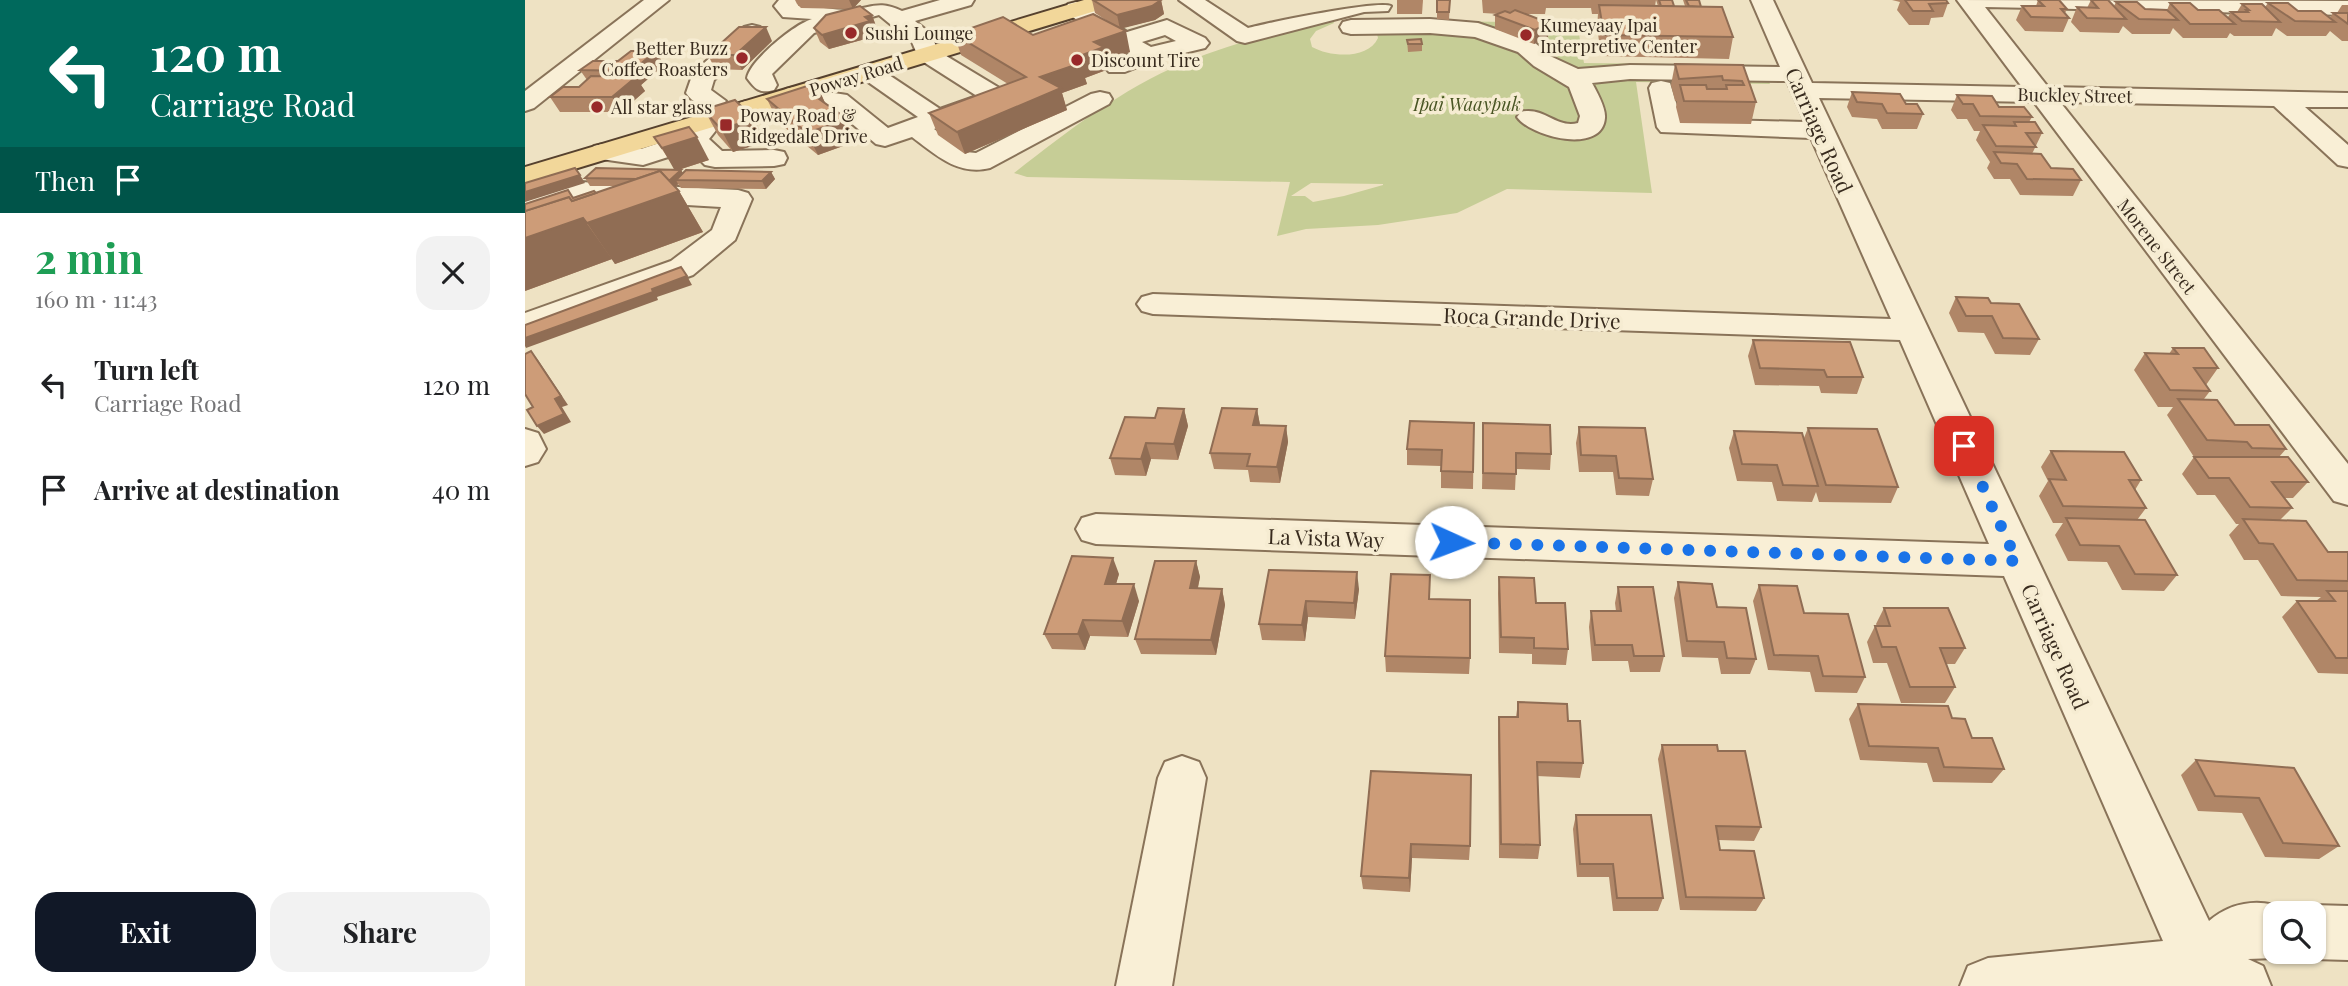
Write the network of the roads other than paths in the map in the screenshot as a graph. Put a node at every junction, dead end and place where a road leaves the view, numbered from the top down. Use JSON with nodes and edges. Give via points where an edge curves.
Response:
{"nodes":[{"id":1,"x":659,"y":0,"type":"edge"},
{"id":2,"x":791,"y":0,"type":"edge"},
{"id":3,"x":963,"y":0,"type":"edge"},
{"id":4,"x":1107,"y":0,"type":"edge"},
{"id":5,"x":1190,"y":0,"type":"edge"},
{"id":6,"x":1299,"y":0,"type":"edge"},
{"id":7,"x":1762,"y":0,"type":"edge"},
{"id":8,"x":1968,"y":0,"type":"edge"},
{"id":9,"x":1975,"y":0,"type":"edge"},
{"id":10,"x":1370,"y":2,"type":"edge"},
{"id":11,"x":1065,"y":5,"type":"edge"},
{"id":12,"x":2348,"y":8,"type":"edge"},
{"id":13,"x":890,"y":9,"type":"edge"},
{"id":14,"x":856,"y":14,"type":"junction"},
{"id":15,"x":1342,"y":19,"type":"edge"},
{"id":16,"x":1097,"y":23,"type":"junction"},
{"id":17,"x":1229,"y":25,"type":"junction"},
{"id":18,"x":806,"y":29,"type":"junction"},
{"id":19,"x":1124,"y":40,"type":"junction"},
{"id":20,"x":1040,"y":43,"type":"edge"},
{"id":21,"x":925,"y":46,"type":"junction"},
{"id":22,"x":1147,"y":55,"type":"junction"},
{"id":23,"x":1117,"y":67,"type":"dead end"},
{"id":24,"x":869,"y":72,"type":"junction"},
{"id":25,"x":1574,"y":77,"type":"junction"},
{"id":26,"x":702,"y":78,"type":"junction"},
{"id":27,"x":763,"y":78,"type":"junction"},
{"id":28,"x":1799,"y":82,"type":"junction"},
{"id":29,"x":1661,"y":88,"type":"dead end"},
{"id":30,"x":2039,"y":94,"type":"junction"},
{"id":31,"x":807,"y":97,"type":"junction"},
{"id":32,"x":1100,"y":99,"type":"dead end"},
{"id":33,"x":2281,"y":99,"type":"junction"},
{"id":34,"x":2348,"y":100,"type":"edge"},
{"id":35,"x":525,"y":103,"type":"edge"},
{"id":36,"x":746,"y":109,"type":"joint"},
{"id":37,"x":1530,"y":117,"type":"dead end"},
{"id":38,"x":707,"y":120,"type":"junction"},
{"id":39,"x":926,"y":123,"type":"junction"},
{"id":40,"x":1820,"y":130,"type":"junction"},
{"id":41,"x":603,"y":152,"type":"joint"},
{"id":42,"x":525,"y":156,"type":"edge"},
{"id":43,"x":774,"y":158,"type":"dead end"},
{"id":44,"x":2348,"y":159,"type":"edge"},
{"id":45,"x":525,"y":176,"type":"edge"},
{"id":46,"x":652,"y":194,"type":"junction"},
{"id":47,"x":525,"y":207,"type":"edge"},
{"id":48,"x":563,"y":224,"type":"edge"},
{"id":49,"x":1153,"y":304,"type":"dead end"},
{"id":50,"x":525,"y":324,"type":"edge"},
{"id":51,"x":1911,"y":330,"type":"junction"},
{"id":52,"x":525,"y":442,"type":"edge"},
{"id":53,"x":525,"y":453,"type":"edge"},
{"id":54,"x":2348,"y":491,"type":"edge"},
{"id":55,"x":1096,"y":529,"type":"dead end"},
{"id":56,"x":2017,"y":561,"type":"junction"},
{"id":57,"x":1182,"y":778,"type":"dead end"},
{"id":58,"x":2263,"y":931,"type":"edge"},
{"id":59,"x":2326,"y":932,"type":"edge"},
{"id":60,"x":2348,"y":933,"type":"edge"},
{"id":61,"x":2218,"y":979,"type":"edge"},
{"id":62,"x":1144,"y":986,"type":"edge"},
{"id":63,"x":1987,"y":986,"type":"edge"}],
"edges":[{"from":1,"to":35,"type":"street"},
{"from":2,"to":14,"type":"street","via":[[785,6],[791,12]]},
{"from":3,"to":13,"type":"street"},
{"from":4,"to":11,"type":"main road","name":"Poway Road"},
{"from":5,"to":17,"type":"street"},
{"from":6,"to":17,"type":"street","via":[[1299,5]]},
{"from":7,"to":28,"type":"street","name":"Carriage Road"},
{"from":8,"to":30,"type":"street","name":"Morene Street"},
{"from":9,"to":12,"type":"street"},
{"from":10,"to":15,"type":"street"},
{"from":11,"to":16,"type":"street"},
{"from":11,"to":21,"type":"main road","name":"Poway Road"},
{"from":13,"to":14,"type":"street"},
{"from":13,"to":21,"type":"street"},
{"from":14,"to":18,"type":"street"},
{"from":15,"to":17,"type":"street","via":[[1245,36]]},
{"from":15,"to":25,"type":"street","via":[[1478,30],[1526,47]]},
{"from":16,"to":19,"type":"street"},
{"from":16,"to":20,"type":"street"},
{"from":18,"to":26,"type":"street","via":[[764,28],[749,33]]},
{"from":18,"to":27,"type":"street"},
{"from":19,"to":22,"type":"street"},
{"from":19,"to":22,"type":"street","via":[[1167,27],[1197,43]]},
{"from":21,"to":24,"type":"main road","name":"Poway Road"},
{"from":21,"to":27,"type":"main road","name":"Poway Road"},
{"from":21,"to":39,"type":"street","via":[[997,97]]},
{"from":22,"to":23,"type":"street"},
{"from":24,"to":31,"type":"main road","name":"Poway Road"},
{"from":24,"to":39,"type":"street"},
{"from":25,"to":28,"type":"street","name":"Buckley Street","via":[[1630,72]]},
{"from":25,"to":37,"type":"street","via":[[1593,116],[1590,127],[1566,132]]},
{"from":26,"to":27,"type":"street"},
{"from":26,"to":38,"type":"street","via":[[698,93]]},
{"from":27,"to":38,"type":"main road","name":"Poway Road"},
{"from":28,"to":30,"type":"street","name":"Buckley Street"},
{"from":28,"to":40,"type":"street","name":"Carriage Road"},
{"from":29,"to":40,"type":"street","via":[[1670,127]]},
{"from":30,"to":33,"type":"street","name":"Buckley Street"},
{"from":30,"to":54,"type":"street","name":"Morene Street"},
{"from":31,"to":36,"type":"street","via":[[768,114]]},
{"from":31,"to":39,"type":"street","via":[[838,100],[885,138]]},
{"from":32,"to":39,"type":"street","via":[[980,162],[958,159]]},
{"from":33,"to":34,"type":"street","name":"Buckley Street"},
{"from":33,"to":44,"type":"street"},
{"from":36,"to":38,"type":"main road","name":"Poway Road"},
{"from":38,"to":41,"type":"street","via":[[643,156]]},
{"from":38,"to":42,"type":"main road","name":"Poway Road"},
{"from":38,"to":43,"type":"street","via":[[715,159]]},
{"from":40,"to":51,"type":"street","name":"Carriage Road"},
{"from":41,"to":45,"type":"main road"},
{"from":46,"to":47,"type":"street","via":[[580,190]]},
{"from":46,"to":48,"type":"street"},
{"from":46,"to":50,"type":"street","via":[[738,199],[725,234],[682,268]]},
{"from":49,"to":51,"type":"street","name":"Roca Grande Drive"},
{"from":51,"to":56,"type":"street","name":"Carriage Road"},
{"from":52,"to":53,"type":"street"},
{"from":55,"to":56,"type":"street","name":"La Vista Way"},
{"from":56,"to":61,"type":"street","name":"Carriage Road"},
{"from":57,"to":62,"type":"street"},
{"from":58,"to":61,"type":"street","via":[[2240,930]]},
{"from":59,"to":60,"type":"street"},
{"from":61,"to":63,"type":"street"}]}
